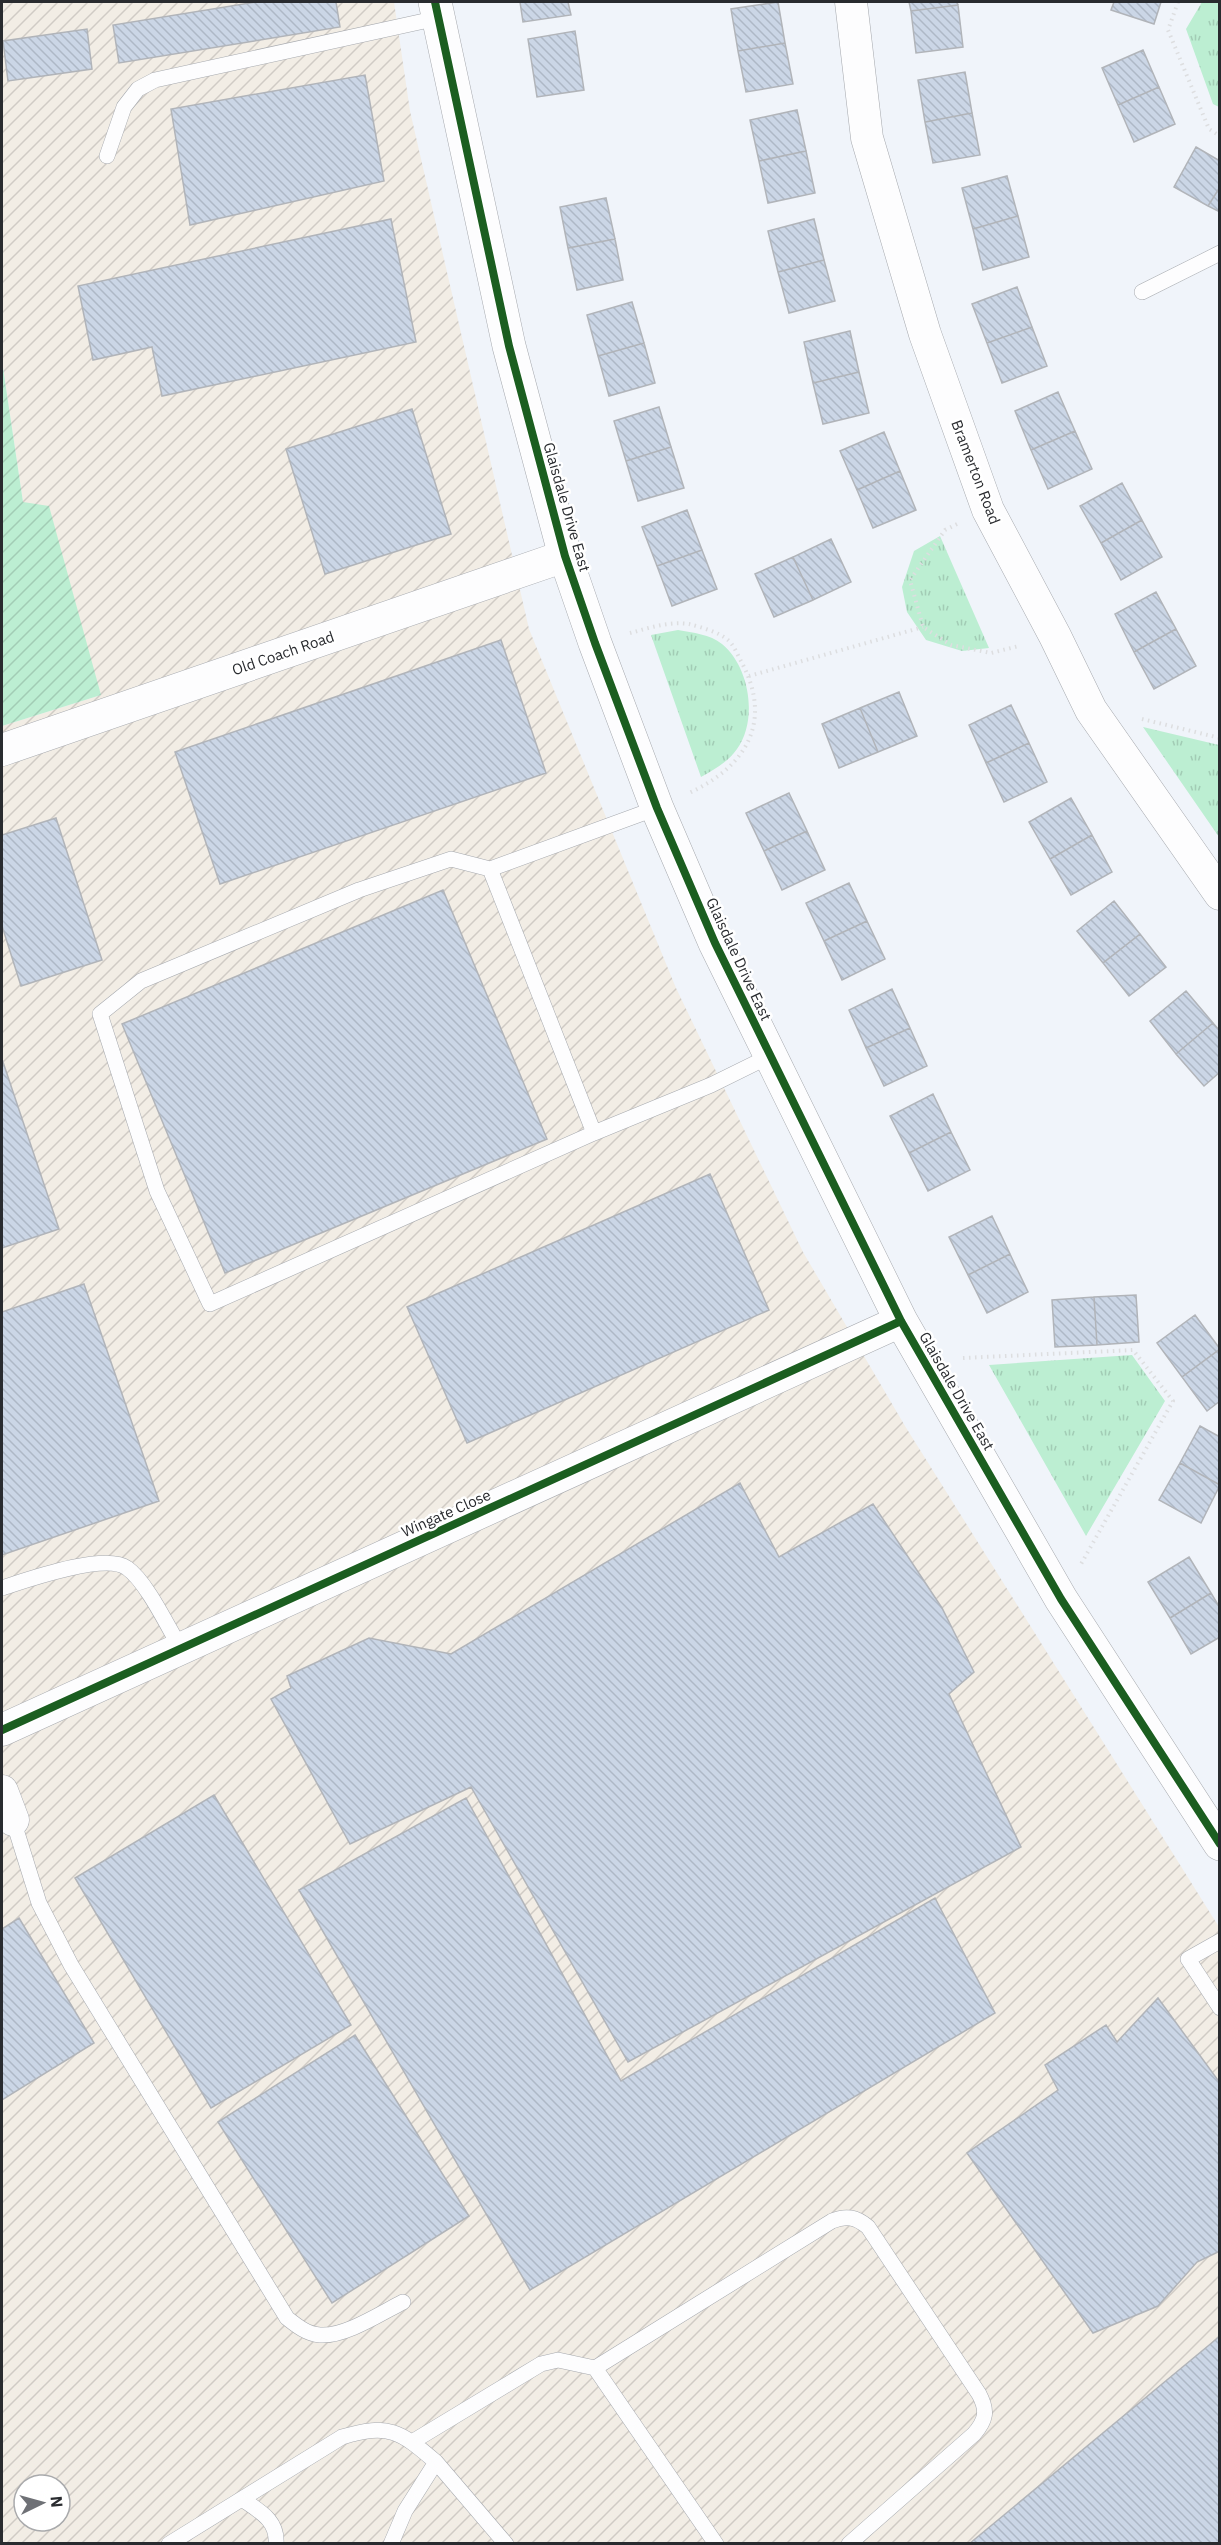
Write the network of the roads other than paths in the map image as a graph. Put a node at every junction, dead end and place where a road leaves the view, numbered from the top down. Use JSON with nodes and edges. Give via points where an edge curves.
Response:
{"nodes":[{"id":1,"x":851,"y":2,"type":"edge"},
{"id":2,"x":437,"y":10,"type":"edge"},
{"id":3,"x":107,"y":156,"type":"dead end"},
{"id":4,"x":1220,"y":253,"type":"edge"},
{"id":5,"x":1142,"y":292,"type":"dead end"},
{"id":6,"x":565,"y":556,"type":"junction"},
{"id":7,"x":2,"y":750,"type":"edge"},
{"id":8,"x":657,"y":808,"type":"junction"},
{"id":9,"x":490,"y":869,"type":"junction"},
{"id":10,"x":1220,"y":894,"type":"edge"},
{"id":11,"x":770,"y":1056,"type":"junction"},
{"id":12,"x":594,"y":1133,"type":"junction"},
{"id":13,"x":901,"y":1321,"type":"junction"},
{"id":14,"x":2,"y":1588,"type":"edge"},
{"id":15,"x":181,"y":1648,"type":"junction"},
{"id":16,"x":2,"y":1730,"type":"edge"},
{"id":17,"x":2,"y":1791,"type":"edge"},
{"id":18,"x":13,"y":1820,"type":"joint"},
{"id":19,"x":1220,"y":1844,"type":"edge"},
{"id":20,"x":1220,"y":1941,"type":"edge"},
{"id":21,"x":1220,"y":2008,"type":"edge"},
{"id":22,"x":403,"y":2302,"type":"dead end"},
{"id":23,"x":595,"y":2368,"type":"junction"},
{"id":24,"x":412,"y":2442,"type":"junction"},
{"id":25,"x":436,"y":2462,"type":"junction"},
{"id":26,"x":242,"y":2499,"type":"junction"},
{"id":27,"x":169,"y":2544,"type":"edge"},
{"id":28,"x":276,"y":2544,"type":"edge"},
{"id":29,"x":391,"y":2544,"type":"edge"},
{"id":30,"x":506,"y":2544,"type":"edge"},
{"id":31,"x":716,"y":2544,"type":"edge"},
{"id":32,"x":849,"y":2544,"type":"edge"}],
"edges":[{"from":1,"to":10,"type":"street","name":"Bramerton Road","via":[[867,138],[925,334],[988,510],[1091,710]]},
{"from":2,"to":3,"type":"lane","via":[[155,80],[138,89],[124,107]]},
{"from":2,"to":6,"type":"street","name":"Glaisdale Drive East","via":[[509,346]]},
{"from":4,"to":5,"type":"lane"},
{"from":6,"to":7,"type":"street","name":"Old Coach Road"},
{"from":6,"to":8,"type":"street","name":"Glaisdale Drive East"},
{"from":8,"to":9,"type":"lane"},
{"from":8,"to":11,"type":"street","name":"Glaisdale Drive East","via":[[715,943]]},
{"from":9,"to":12,"type":"lane"},
{"from":9,"to":12,"type":"lane","via":[[451,859],[359,890],[141,981],[100,1014],[157,1191],[210,1304]]},
{"from":11,"to":12,"type":"lane"},
{"from":11,"to":13,"type":"street","name":"Glaisdale Drive East"},
{"from":13,"to":15,"type":"street","name":"Wingate Close"},
{"from":13,"to":19,"type":"street","name":"Glaisdale Drive East","via":[[1061,1599]]},
{"from":14,"to":15,"type":"lane","via":[[62,1570],[104,1563],[126,1566],[141,1581]]},
{"from":15,"to":16,"type":"street","name":"Wingate Close"},
{"from":17,"to":18,"type":"street"},
{"from":18,"to":22,"type":"lane","via":[[39,1903],[71,1965],[287,2319],[303,2331],[321,2335],[348,2330]]},
{"from":20,"to":21,"type":"lane","via":[[1188,1959]]},
{"from":23,"to":24,"type":"lane","via":[[558,2360],[541,2364]]},
{"from":23,"to":31,"type":"lane"},
{"from":23,"to":32,"type":"lane","via":[[832,2221],[842,2217],[860,2220],[979,2394],[986,2414],[974,2434]]},
{"from":24,"to":25,"type":"lane"},
{"from":24,"to":26,"type":"lane","via":[[383,2429],[342,2437]]},
{"from":25,"to":29,"type":"lane","via":[[405,2511]]},
{"from":25,"to":30,"type":"lane"},
{"from":26,"to":27,"type":"lane"},
{"from":26,"to":28,"type":"lane","via":[[271,2521],[277,2534]]}]}
